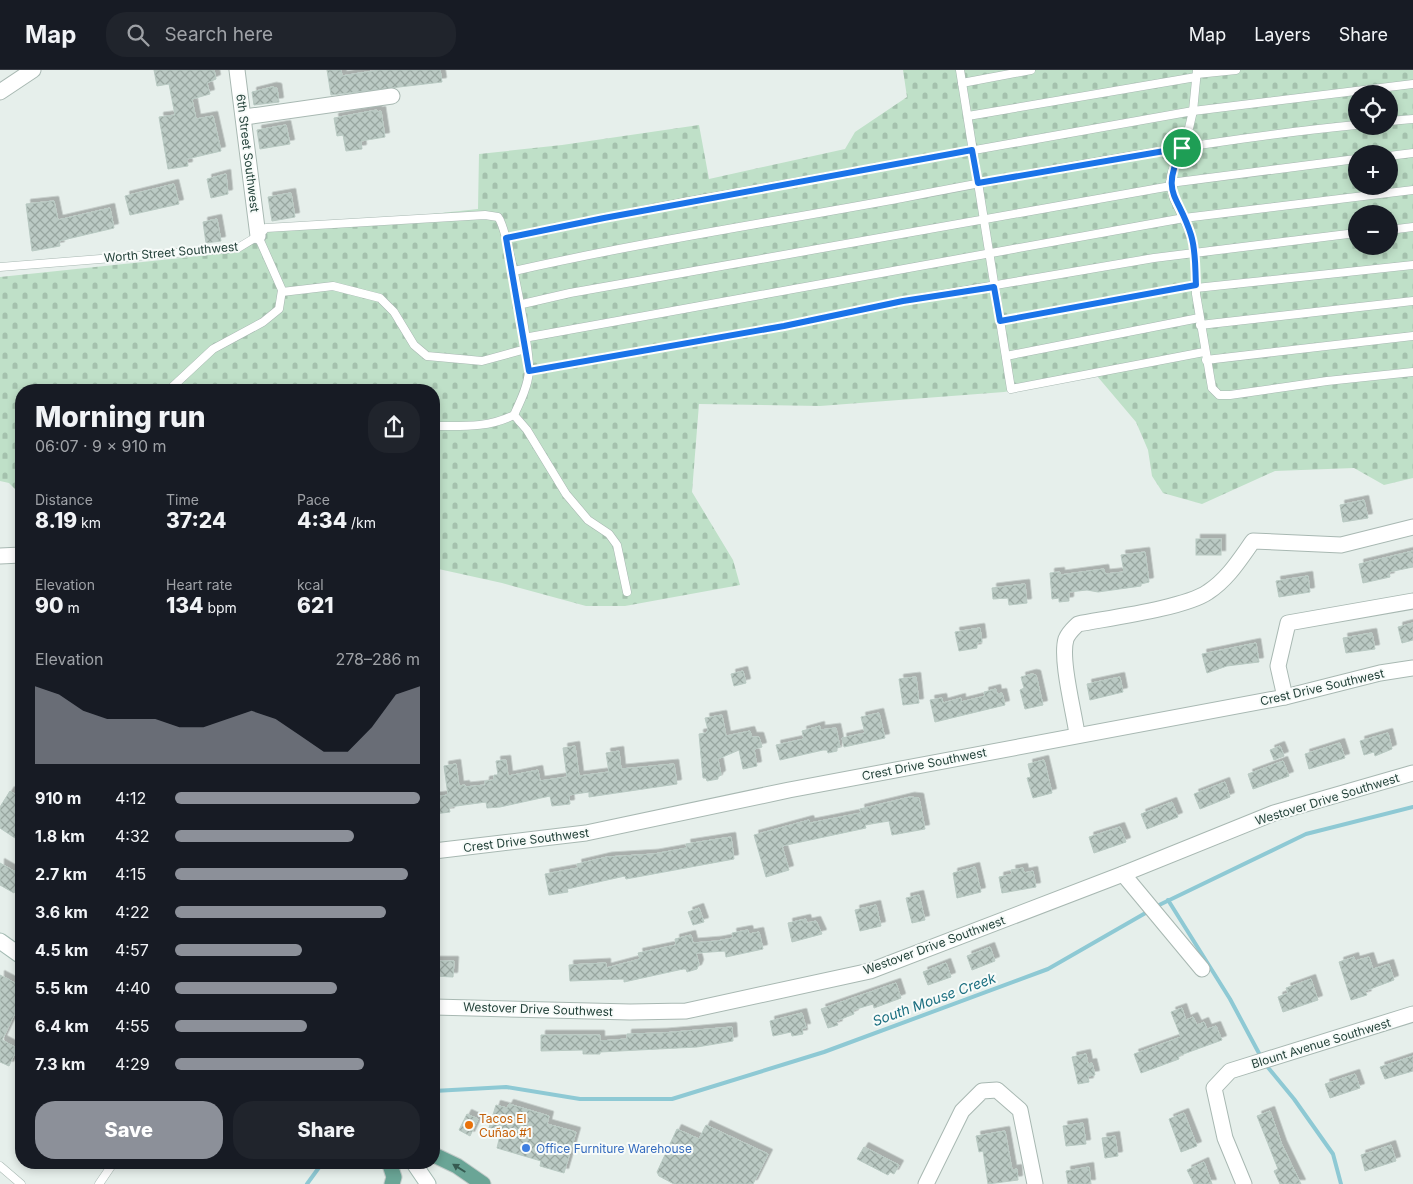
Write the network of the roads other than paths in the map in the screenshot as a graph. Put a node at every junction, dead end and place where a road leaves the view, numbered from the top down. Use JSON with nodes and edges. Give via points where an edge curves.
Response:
{"nodes":[{"id":1,"x":33,"y":70,"type":"edge"},
{"id":2,"x":237,"y":70,"type":"edge"},
{"id":3,"x":960,"y":70,"type":"edge"},
{"id":4,"x":1032,"y":70,"type":"edge"},
{"id":5,"x":1236,"y":70,"type":"edge"},
{"id":6,"x":1196,"y":74,"type":"edge"},
{"id":7,"x":962,"y":82,"type":"junction"},
{"id":8,"x":1413,"y":84,"type":"edge"},
{"id":9,"x":0,"y":92,"type":"edge"},
{"id":10,"x":392,"y":96,"type":"dead end"},
{"id":11,"x":1193,"y":111,"type":"junction"},
{"id":12,"x":968,"y":116,"type":"junction"},
{"id":13,"x":245,"y":117,"type":"junction"},
{"id":14,"x":1413,"y":119,"type":"edge"},
{"id":15,"x":1398,"y":120,"type":"edge"},
{"id":16,"x":1348,"y":125,"type":"edge"},
{"id":17,"x":1182,"y":148,"type":"junction"},
{"id":18,"x":972,"y":150,"type":"junction"},
{"id":19,"x":1413,"y":153,"type":"edge"},
{"id":20,"x":1398,"y":155,"type":"edge"},
{"id":21,"x":1348,"y":161,"type":"edge"},
{"id":22,"x":978,"y":183,"type":"junction"},
{"id":23,"x":1170,"y":185,"type":"junction"},
{"id":24,"x":1413,"y":190,"type":"edge"},
{"id":25,"x":984,"y":218,"type":"junction"},
{"id":26,"x":1184,"y":218,"type":"junction"},
{"id":27,"x":1413,"y":227,"type":"edge"},
{"id":28,"x":1398,"y":229,"type":"edge"},
{"id":29,"x":1348,"y":235,"type":"edge"},
{"id":30,"x":258,"y":236,"type":"junction"},
{"id":31,"x":506,"y":238,"type":"junction"},
{"id":32,"x":989,"y":252,"type":"junction"},
{"id":33,"x":1194,"y":252,"type":"junction"},
{"id":34,"x":1413,"y":265,"type":"edge"},
{"id":35,"x":0,"y":267,"type":"edge"},
{"id":36,"x":514,"y":271,"type":"junction"},
{"id":37,"x":994,"y":287,"type":"junction"},
{"id":38,"x":1196,"y":287,"type":"junction"},
{"id":39,"x":282,"y":292,"type":"junction"},
{"id":40,"x":1413,"y":301,"type":"edge"},
{"id":41,"x":518,"y":305,"type":"junction"},
{"id":42,"x":1000,"y":321,"type":"junction"},
{"id":43,"x":1200,"y":322,"type":"junction"},
{"id":44,"x":1413,"y":336,"type":"edge"},
{"id":45,"x":524,"y":338,"type":"junction"},
{"id":46,"x":526,"y":349,"type":"junction"},
{"id":47,"x":1006,"y":356,"type":"junction"},
{"id":48,"x":1205,"y":356,"type":"junction"},
{"id":49,"x":529,"y":371,"type":"junction"},
{"id":50,"x":1413,"y":372,"type":"edge"},
{"id":51,"x":175,"y":384,"type":"edge"},
{"id":52,"x":514,"y":415,"type":"junction"},
{"id":53,"x":440,"y":426,"type":"edge"},
{"id":54,"x":1413,"y":527,"type":"edge"},
{"id":55,"x":15,"y":555,"type":"edge"},
{"id":56,"x":0,"y":556,"type":"edge"},
{"id":57,"x":627,"y":592,"type":"dead end"},
{"id":58,"x":1413,"y":601,"type":"edge"},
{"id":59,"x":1413,"y":668,"type":"edge"},
{"id":60,"x":1284,"y":697,"type":"junction"},
{"id":61,"x":1077,"y":734,"type":"junction"},
{"id":62,"x":1413,"y":773,"type":"edge"},
{"id":63,"x":440,"y":850,"type":"edge"},
{"id":64,"x":1124,"y":874,"type":"junction"},
{"id":65,"x":1202,"y":969,"type":"dead end"},
{"id":66,"x":440,"y":1006,"type":"edge"},
{"id":67,"x":1413,"y":1014,"type":"edge"},
{"id":68,"x":440,"y":1158,"type":"edge"},
{"id":69,"x":109,"y":1169,"type":"edge"},
{"id":70,"x":391,"y":1169,"type":"edge"},
{"id":71,"x":418,"y":1169,"type":"edge"},
{"id":72,"x":2,"y":1170,"type":"edge"},
{"id":73,"x":21,"y":1184,"type":"edge"},
{"id":74,"x":99,"y":1184,"type":"edge"},
{"id":75,"x":392,"y":1184,"type":"edge"},
{"id":76,"x":428,"y":1184,"type":"edge"},
{"id":77,"x":483,"y":1184,"type":"edge"},
{"id":78,"x":926,"y":1184,"type":"edge"},
{"id":79,"x":1035,"y":1184,"type":"edge"},
{"id":80,"x":1244,"y":1184,"type":"edge"}],
"edges":[{"from":1,"to":9,"type":"street"},
{"from":2,"to":13,"type":"street","name":"6th Street Southwest"},
{"from":3,"to":7,"type":"lane"},
{"from":4,"to":7,"type":"lane"},
{"from":5,"to":6,"type":"lane"},
{"from":6,"to":11,"type":"lane"},
{"from":6,"to":12,"type":"lane"},
{"from":7,"to":12,"type":"lane"},
{"from":8,"to":11,"type":"lane"},
{"from":10,"to":13,"type":"street"},
{"from":11,"to":17,"type":"lane"},
{"from":11,"to":18,"type":"lane"},
{"from":12,"to":18,"type":"lane"},
{"from":13,"to":30,"type":"street","name":"6th Street Southwest"},
{"from":14,"to":15,"type":"lane"},
{"from":16,"to":17,"type":"lane"},
{"from":17,"to":22,"type":"lane"},
{"from":17,"to":23,"type":"lane"},
{"from":18,"to":22,"type":"lane"},
{"from":18,"to":31,"type":"lane"},
{"from":19,"to":20,"type":"lane"},
{"from":21,"to":23,"type":"lane"},
{"from":22,"to":25,"type":"lane"},
{"from":22,"to":36,"type":"lane"},
{"from":23,"to":25,"type":"lane"},
{"from":23,"to":26,"type":"lane"},
{"from":24,"to":26,"type":"lane"},
{"from":25,"to":32,"type":"lane"},
{"from":25,"to":41,"type":"lane"},
{"from":26,"to":32,"type":"lane"},
{"from":26,"to":33,"type":"lane"},
{"from":27,"to":28,"type":"lane"},
{"from":29,"to":33,"type":"lane"},
{"from":30,"to":31,"type":"lane","name":"Worth Street Southwest","via":[[266,228],[485,214],[498,217]]},
{"from":30,"to":35,"type":"lane","name":"Worth Street Southwest","via":[[238,248]]},
{"from":30,"to":39,"type":"lane"},
{"from":31,"to":36,"type":"lane"},
{"from":32,"to":37,"type":"lane"},
{"from":32,"to":45,"type":"lane"},
{"from":33,"to":37,"type":"lane"},
{"from":33,"to":38,"type":"lane"},
{"from":34,"to":38,"type":"lane"},
{"from":36,"to":41,"type":"lane"},
{"from":37,"to":42,"type":"lane"},
{"from":37,"to":49,"type":"lane"},
{"from":38,"to":42,"type":"lane"},
{"from":38,"to":43,"type":"lane"},
{"from":39,"to":46,"type":"lane","via":[[333,286],[380,298],[394,312],[414,345],[427,356],[482,361]]},
{"from":39,"to":51,"type":"lane","via":[[279,309],[263,322],[213,349]]},
{"from":40,"to":43,"type":"lane"},
{"from":41,"to":45,"type":"lane"},
{"from":42,"to":47,"type":"lane"},
{"from":43,"to":47,"type":"lane"},
{"from":43,"to":48,"type":"lane"},
{"from":44,"to":48,"type":"lane"},
{"from":45,"to":46,"type":"lane"},
{"from":46,"to":49,"type":"lane"},
{"from":47,"to":48,"type":"lane","via":[[1011,388]]},
{"from":48,"to":50,"type":"lane","via":[[1212,388],[1218,395]]},
{"from":49,"to":52,"type":"lane"},
{"from":52,"to":53,"type":"lane","via":[[498,423],[478,426]]},
{"from":52,"to":57,"type":"lane","via":[[527,430],[566,494],[588,520],[609,534],[617,545]]},
{"from":54,"to":61,"type":"street","via":[[1341,545],[1253,540],[1225,579],[1207,594],[1176,604],[1078,624],[1066,641],[1065,660]]},
{"from":55,"to":56,"type":"street"},
{"from":58,"to":60,"type":"street","via":[[1288,624],[1278,666]]},
{"from":59,"to":60,"type":"street","name":"Crest Drive Southwest"},
{"from":60,"to":61,"type":"street","name":"Crest Drive Southwest"},
{"from":61,"to":63,"type":"street","name":"Crest Drive Southwest","via":[[586,833]]},
{"from":62,"to":64,"type":"street","name":"Westover Drive Southwest","via":[[1274,813]]},
{"from":64,"to":65,"type":"street"},
{"from":64,"to":66,"type":"street","name":"Westover Drive Southwest","via":[[870,971],[686,1011]]},
{"from":67,"to":80,"type":"street","name":"Blount Avenue Southwest","via":[[1230,1071],[1214,1088],[1224,1138]]},
{"from":77,"to":68,"type":"main road","one_way":true},
{"from":69,"to":74,"type":"lane"},
{"from":70,"to":75,"type":"main road"},
{"from":71,"to":76,"type":"street"},
{"from":72,"to":73,"type":"lane"},
{"from":78,"to":79,"type":"street","via":[[962,1111],[982,1091],[997,1090],[1020,1110]]}]}
